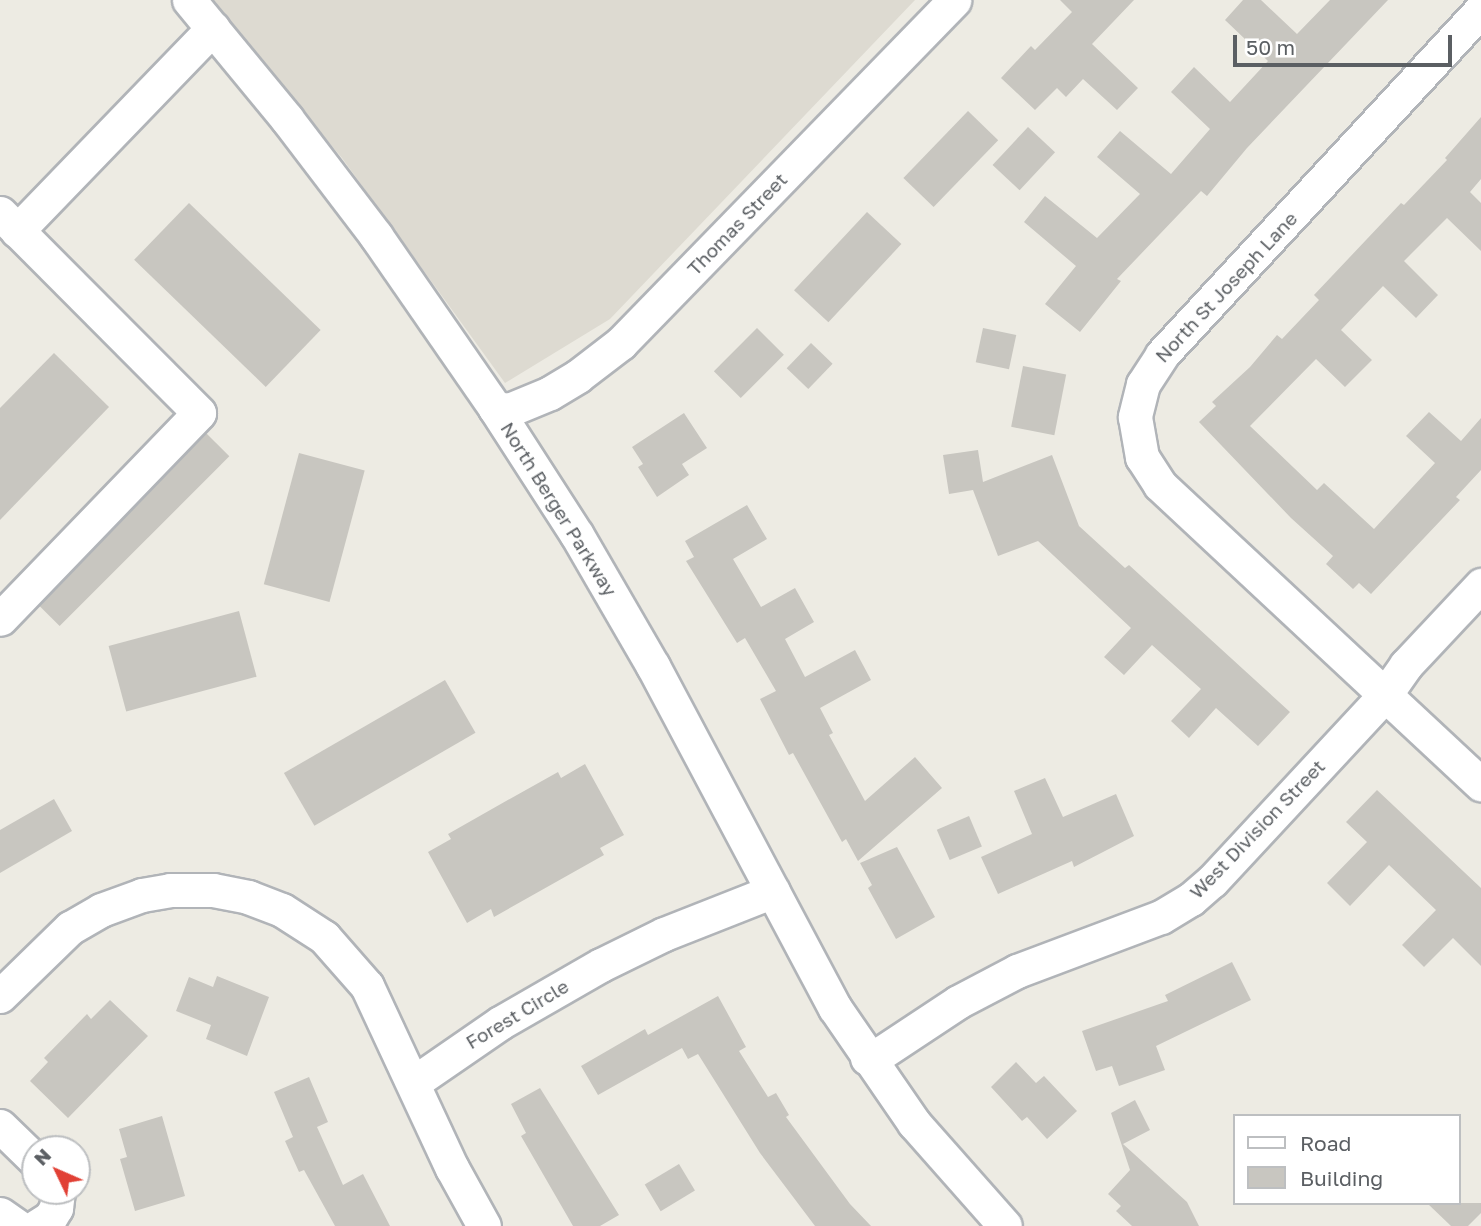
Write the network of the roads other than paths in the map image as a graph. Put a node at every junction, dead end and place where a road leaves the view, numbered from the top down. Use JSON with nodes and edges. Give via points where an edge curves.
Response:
{"nodes":[{"id":1,"x":189,"y":0,"type":"edge"},
{"id":2,"x":954,"y":0,"type":"edge"},
{"id":3,"x":1481,"y":10,"type":"edge"},
{"id":4,"x":213,"y":29,"type":"junction"},
{"id":5,"x":9,"y":222,"type":"edge"},
{"id":6,"x":495,"y":408,"type":"junction"},
{"id":7,"x":1481,"y":585,"type":"edge"},
{"id":8,"x":0,"y":619,"type":"edge"},
{"id":9,"x":1385,"y":695,"type":"junction"},
{"id":10,"x":1481,"y":784,"type":"edge"},
{"id":11,"x":773,"y":891,"type":"junction"},
{"id":12,"x":0,"y":996,"type":"edge"},
{"id":13,"x":867,"y":1058,"type":"junction"},
{"id":14,"x":413,"y":1083,"type":"junction"},
{"id":15,"x":0,"y":1126,"type":"edge"},
{"id":16,"x":21,"y":1146,"type":"edge"},
{"id":17,"x":56,"y":1205,"type":"edge"},
{"id":18,"x":0,"y":1214,"type":"edge"},
{"id":19,"x":17,"y":1226,"type":"edge"},
{"id":20,"x":37,"y":1226,"type":"edge"},
{"id":21,"x":484,"y":1226,"type":"edge"},
{"id":22,"x":1005,"y":1226,"type":"edge"}],
"edges":[{"from":1,"to":4,"type":"street","name":"North Berger Parkway"},
{"from":2,"to":6,"type":"street","name":"Thomas Street","via":[[621,343],[550,393],[509,410]]},
{"from":3,"to":9,"type":"street","name":"North St Joseph Lane","via":[[1162,355],[1137,403],[1138,444],[1160,485]]},
{"from":4,"to":5,"type":"street"},
{"from":4,"to":6,"type":"street","name":"North Berger Parkway","via":[[376,236]]},
{"from":5,"to":8,"type":"street","via":[[199,413]]},
{"from":6,"to":11,"type":"street","name":"North Berger Parkway","via":[[634,632]]},
{"from":7,"to":9,"type":"street","name":"West Division Street","via":[[1406,665]]},
{"from":9,"to":10,"type":"street","name":"North St Joseph Lane"},
{"from":9,"to":13,"type":"street","name":"West Division Street","via":[[1191,899],[1161,917],[1017,971]]},
{"from":11,"to":13,"type":"street","name":"North Berger Parkway"},
{"from":11,"to":14,"type":"street","name":"Forest Circle","via":[[664,934],[601,965],[500,1023]]},
{"from":12,"to":14,"type":"street","via":[[59,937],[101,910],[170,890],[234,894],[288,913],[340,952],[374,999]]},
{"from":13,"to":22,"type":"street","name":"North Berger Parkway","via":[[939,1153]]},
{"from":14,"to":21,"type":"street"},
{"from":15,"to":16,"type":"street"},
{"from":17,"to":20,"type":"street","via":[[50,1218]]},
{"from":18,"to":19,"type":"street"}]}
